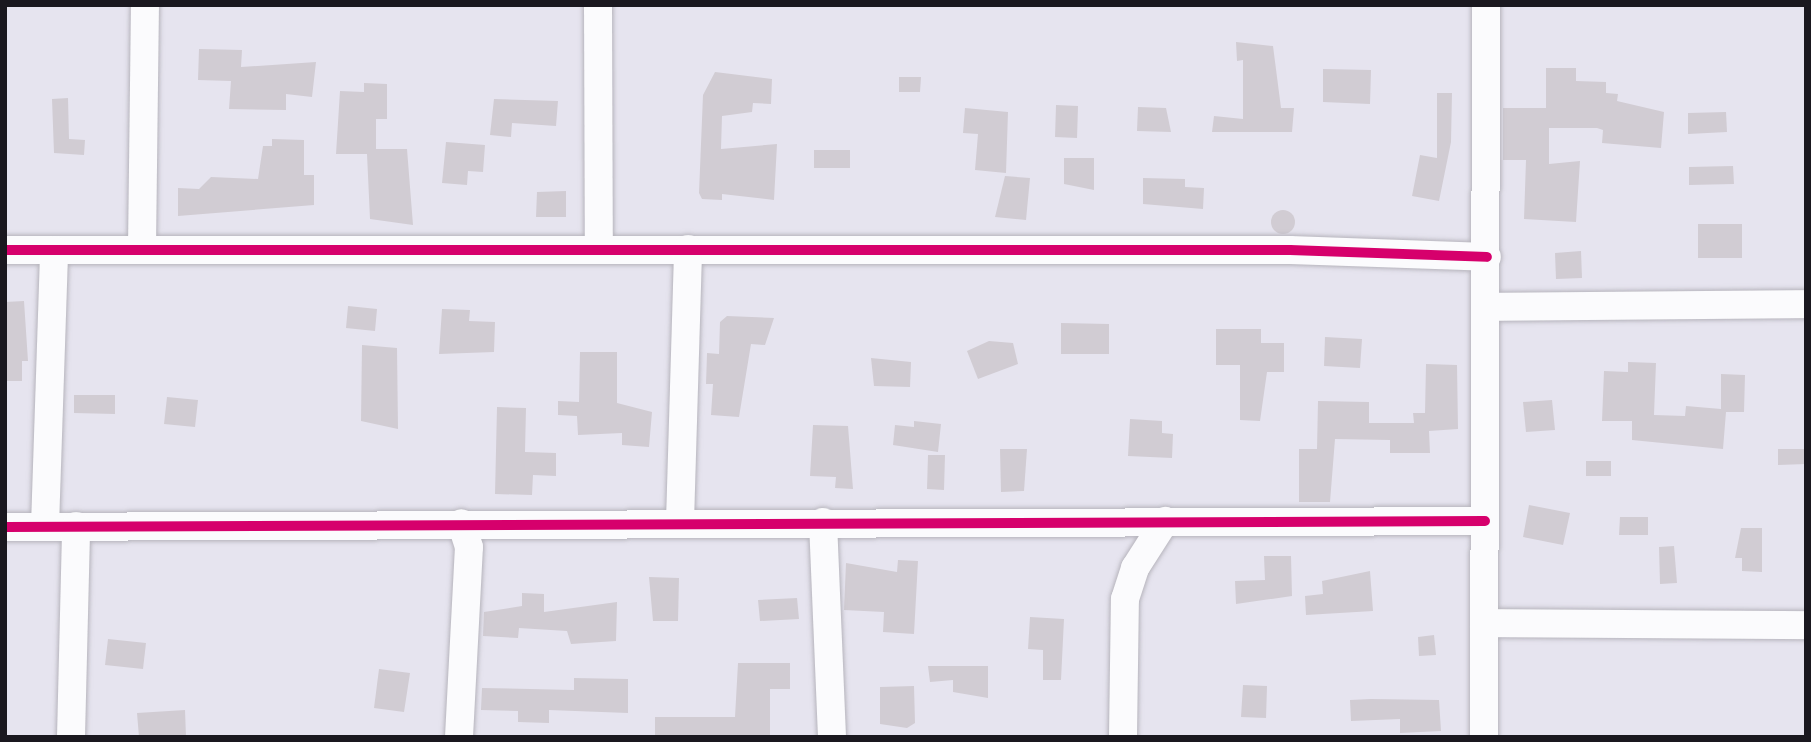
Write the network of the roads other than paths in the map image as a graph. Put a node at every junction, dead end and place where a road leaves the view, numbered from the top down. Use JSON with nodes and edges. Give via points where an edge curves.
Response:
{"nodes":[{"id":1,"x":145,"y":5,"type":"edge"},
{"id":2,"x":598,"y":5,"type":"edge"},
{"id":3,"x":1486,"y":5,"type":"edge"},
{"id":4,"x":142,"y":248,"type":"junction"},
{"id":5,"x":598,"y":248,"type":"junction"},
{"id":6,"x":688,"y":249,"type":"junction"},
{"id":7,"x":5,"y":250,"type":"edge"},
{"id":8,"x":54,"y":250,"type":"junction"},
{"id":9,"x":1487,"y":257,"type":"junction"},
{"id":10,"x":1806,"y":304,"type":"edge"},
{"id":11,"x":1487,"y":307,"type":"junction"},
{"id":12,"x":1485,"y":521,"type":"junction"},
{"id":13,"x":680,"y":522,"type":"junction"},
{"id":14,"x":823,"y":522,"type":"junction"},
{"id":15,"x":1165,"y":522,"type":"junction"},
{"id":16,"x":461,"y":523,"type":"junction"},
{"id":17,"x":45,"y":526,"type":"junction"},
{"id":18,"x":76,"y":526,"type":"junction"},
{"id":19,"x":5,"y":527,"type":"edge"},
{"id":20,"x":1484,"y":624,"type":"junction"},
{"id":21,"x":1806,"y":625,"type":"edge"},
{"id":22,"x":71,"y":737,"type":"edge"},
{"id":23,"x":459,"y":737,"type":"edge"},
{"id":24,"x":832,"y":737,"type":"edge"},
{"id":25,"x":1123,"y":737,"type":"edge"},
{"id":26,"x":1484,"y":737,"type":"edge"}],
"edges":[{"from":1,"to":4,"type":"street"},
{"from":2,"to":5,"type":"street"},
{"from":3,"to":9,"type":"street"},
{"from":4,"to":5,"type":"street"},
{"from":4,"to":8,"type":"street"},
{"from":5,"to":6,"type":"street"},
{"from":6,"to":9,"type":"street","via":[[1290,250]]},
{"from":6,"to":13,"type":"street"},
{"from":7,"to":8,"type":"street"},
{"from":8,"to":17,"type":"street"},
{"from":9,"to":11,"type":"street"},
{"from":10,"to":11,"type":"street"},
{"from":11,"to":12,"type":"street"},
{"from":12,"to":15,"type":"street"},
{"from":12,"to":20,"type":"street"},
{"from":13,"to":14,"type":"street"},
{"from":13,"to":16,"type":"street"},
{"from":14,"to":15,"type":"street"},
{"from":14,"to":24,"type":"street"},
{"from":15,"to":25,"type":"street","via":[[1135,568],[1125,599]]},
{"from":16,"to":18,"type":"street"},
{"from":16,"to":23,"type":"street","via":[[469,547]]},
{"from":17,"to":18,"type":"street"},
{"from":17,"to":19,"type":"street"},
{"from":18,"to":22,"type":"street"},
{"from":20,"to":21,"type":"street"},
{"from":20,"to":26,"type":"street"}]}
